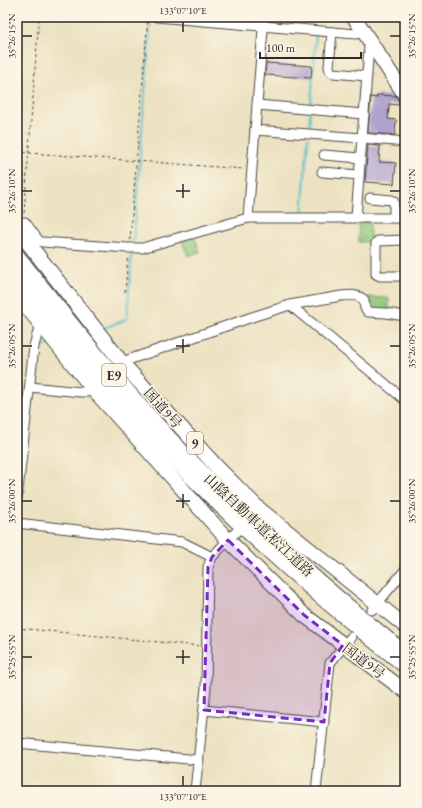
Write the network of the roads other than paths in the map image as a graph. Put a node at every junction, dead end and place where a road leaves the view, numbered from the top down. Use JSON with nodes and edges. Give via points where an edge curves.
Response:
{"nodes":[{"id":1,"x":157,"y":17,"type":"edge"},
{"id":2,"x":354,"y":17,"type":"edge"},
{"id":3,"x":402,"y":17,"type":"edge"},
{"id":4,"x":405,"y":19,"type":"edge"},
{"id":5,"x":227,"y":20,"type":"edge"},
{"id":6,"x":246,"y":21,"type":"edge"},
{"id":7,"x":263,"y":22,"type":"edge"},
{"id":8,"x":363,"y":30,"type":"junction"},
{"id":9,"x":332,"y":32,"type":"junction"},
{"id":10,"x":371,"y":43,"type":"junction"},
{"id":11,"x":366,"y":76,"type":"junction"},
{"id":12,"x":405,"y":95,"type":"edge"},
{"id":13,"x":258,"y":105,"type":"junction"},
{"id":14,"x":364,"y":114,"type":"junction"},
{"id":15,"x":255,"y":130,"type":"junction"},
{"id":16,"x":362,"y":138,"type":"junction"},
{"id":17,"x":405,"y":142,"type":"edge"},
{"id":18,"x":324,"y":155,"type":"dead end"},
{"id":19,"x":360,"y":158,"type":"junction"},
{"id":20,"x":322,"y":172,"type":"dead end"},
{"id":21,"x":359,"y":174,"type":"junction"},
{"id":22,"x":370,"y":198,"type":"dead end"},
{"id":23,"x":356,"y":217,"type":"junction"},
{"id":24,"x":248,"y":218,"type":"junction"},
{"id":25,"x":394,"y":218,"type":"junction"},
{"id":26,"x":405,"y":218,"type":"edge"},
{"id":27,"x":19,"y":225,"type":"edge"},
{"id":28,"x":405,"y":240,"type":"edge"},
{"id":29,"x":17,"y":255,"type":"edge"},
{"id":30,"x":17,"y":273,"type":"edge"},
{"id":31,"x":405,"y":276,"type":"edge"},
{"id":32,"x":17,"y":295,"type":"edge"},
{"id":33,"x":290,"y":305,"type":"junction"},
{"id":34,"x":405,"y":316,"type":"edge"},
{"id":35,"x":40,"y":324,"type":"junction"},
{"id":36,"x":120,"y":367,"type":"junction"},
{"id":37,"x":30,"y":387,"type":"junction"},
{"id":38,"x":95,"y":387,"type":"junction"},
{"id":39,"x":405,"y":400,"type":"edge"},
{"id":40,"x":17,"y":499,"type":"edge"},
{"id":41,"x":17,"y":523,"type":"edge"},
{"id":42,"x":232,"y":536,"type":"junction"},
{"id":43,"x":212,"y":557,"type":"junction"},
{"id":44,"x":405,"y":570,"type":"edge"},
{"id":45,"x":375,"y":607,"type":"junction"},
{"id":46,"x":405,"y":626,"type":"edge"},
{"id":47,"x":347,"y":641,"type":"junction"},
{"id":48,"x":405,"y":653,"type":"edge"},
{"id":49,"x":405,"y":666,"type":"edge"},
{"id":50,"x":405,"y":691,"type":"edge"},
{"id":51,"x":204,"y":710,"type":"junction"},
{"id":52,"x":324,"y":722,"type":"junction"},
{"id":53,"x":17,"y":743,"type":"edge"},
{"id":54,"x":199,"y":760,"type":"junction"},
{"id":55,"x":195,"y":791,"type":"edge"},
{"id":56,"x":316,"y":791,"type":"edge"}],
"edges":[{"from":1,"to":5,"type":"street"},
{"from":2,"to":8,"type":"highway"},
{"from":3,"to":4,"type":"street"},
{"from":5,"to":6,"type":"street"},
{"from":6,"to":7,"type":"street"},
{"from":7,"to":9,"type":"street"},
{"from":7,"to":13,"type":"street"},
{"from":8,"to":9,"type":"street","via":[[356,34]]},
{"from":8,"to":10,"type":"highway"},
{"from":9,"to":11,"type":"street","via":[[330,71]]},
{"from":10,"to":11,"type":"street"},
{"from":10,"to":12,"type":"highway"},
{"from":11,"to":14,"type":"street"},
{"from":13,"to":14,"type":"street"},
{"from":13,"to":15,"type":"street"},
{"from":14,"to":16,"type":"street"},
{"from":15,"to":16,"type":"street"},
{"from":15,"to":24,"type":"street"},
{"from":16,"to":17,"type":"street"},
{"from":16,"to":19,"type":"street"},
{"from":18,"to":19,"type":"street"},
{"from":19,"to":21,"type":"street"},
{"from":20,"to":21,"type":"street"},
{"from":21,"to":23,"type":"street"},
{"from":22,"to":25,"type":"street","via":[[392,200]]},
{"from":23,"to":24,"type":"street"},
{"from":23,"to":25,"type":"street"},
{"from":24,"to":27,"type":"street","via":[[142,248],[42,242]]},
{"from":25,"to":26,"type":"street"},
{"from":27,"to":36,"type":"highway","name":"国道9号","number":"9"},
{"from":28,"to":31,"type":"street","via":[[376,243],[376,274]]},
{"from":29,"to":48,"type":"highway","name":"山陰自動車道;松江道路","number":"E9","via":[[61,312],[166,435],[269,538]]},
{"from":30,"to":49,"type":"highway","name":"山陰自動車道;松江道路","number":"E9","via":[[108,387],[210,496],[314,591]]},
{"from":32,"to":35,"type":"highway","name":"国道9号"},
{"from":33,"to":34,"type":"street","via":[[350,295],[363,298],[368,312]]},
{"from":33,"to":36,"type":"street","via":[[128,360]]},
{"from":33,"to":39,"type":"street"},
{"from":35,"to":37,"type":"street","via":[[34,346]]},
{"from":35,"to":38,"type":"highway","name":"国道9号"},
{"from":36,"to":45,"type":"highway","name":"国道9号","number":"9","via":[[256,511]]},
{"from":37,"to":38,"type":"street","via":[[82,392]]},
{"from":37,"to":40,"type":"street"},
{"from":38,"to":42,"type":"highway","name":"国道9号"},
{"from":41,"to":43,"type":"street","via":[[182,542]]},
{"from":42,"to":43,"type":"street"},
{"from":42,"to":47,"type":"highway","name":"国道9号","via":[[304,615]]},
{"from":43,"to":51,"type":"street","via":[[207,576]]},
{"from":44,"to":45,"type":"street"},
{"from":45,"to":46,"type":"highway","name":"国道9号","number":"9"},
{"from":47,"to":50,"type":"highway","name":"国道9号"},
{"from":47,"to":52,"type":"street","via":[[330,662]]},
{"from":51,"to":52,"type":"street"},
{"from":51,"to":54,"type":"street"},
{"from":52,"to":56,"type":"street"},
{"from":53,"to":54,"type":"street"},
{"from":54,"to":55,"type":"street"}]}
